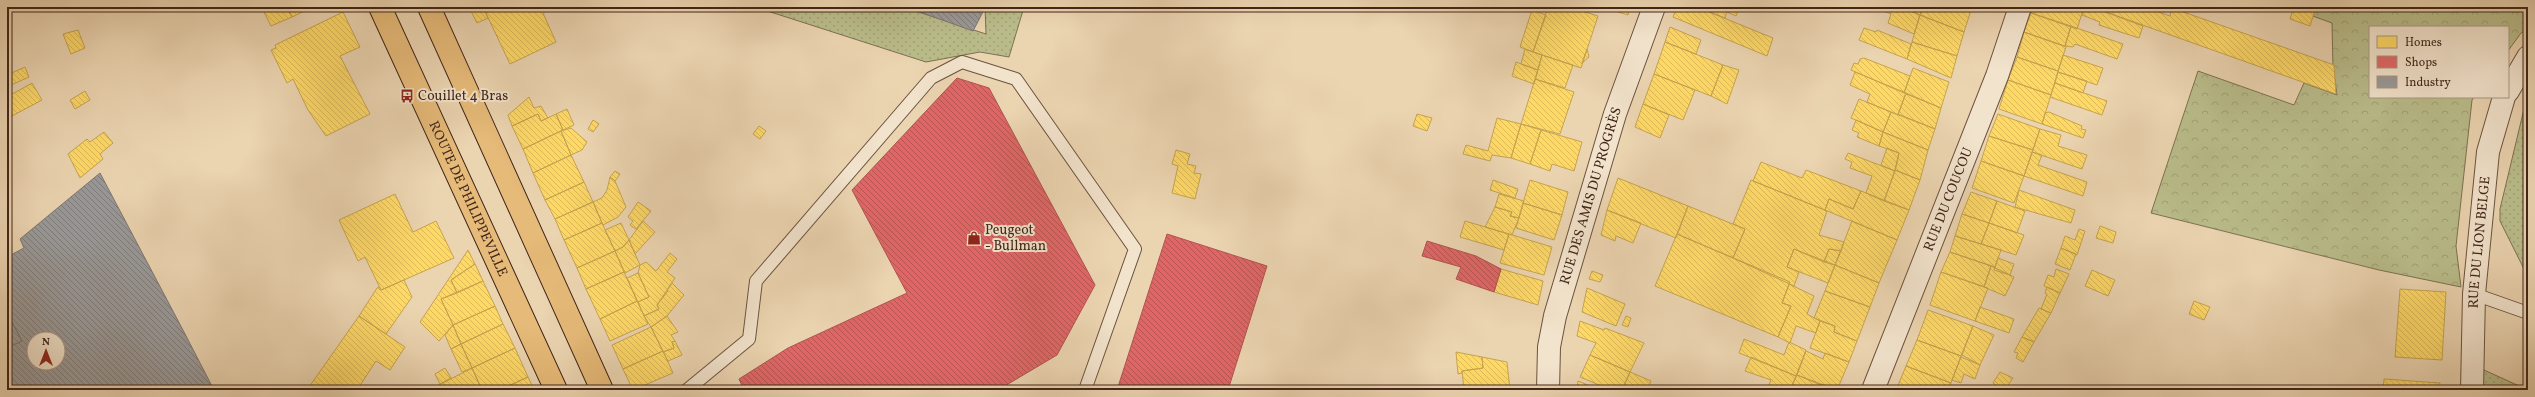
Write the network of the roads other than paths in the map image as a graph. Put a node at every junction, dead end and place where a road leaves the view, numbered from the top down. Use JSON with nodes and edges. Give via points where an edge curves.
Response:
{"nodes":[{"id":1,"x":380,"y":7,"type":"edge"},
{"id":2,"x":429,"y":7,"type":"edge"},
{"id":3,"x":1654,"y":7,"type":"edge"},
{"id":4,"x":2020,"y":7,"type":"edge"},
{"id":5,"x":2528,"y":57,"type":"edge"},
{"id":6,"x":2509,"y":89,"type":"edge"},
{"id":7,"x":2504,"y":98,"type":"edge"},
{"id":8,"x":2474,"y":294,"type":"junction"},
{"id":9,"x":2528,"y":313,"type":"edge"},
{"id":10,"x":556,"y":390,"type":"edge"},
{"id":11,"x":602,"y":390,"type":"edge"},
{"id":12,"x":687,"y":390,"type":"edge"},
{"id":13,"x":1085,"y":390,"type":"edge"},
{"id":14,"x":1548,"y":390,"type":"edge"},
{"id":15,"x":1873,"y":390,"type":"edge"},
{"id":16,"x":2472,"y":390,"type":"edge"}],
"edges":[{"from":1,"to":10,"type":"main road","name":"ROUTE DE PHILIPPEVILLE"},
{"from":2,"to":11,"type":"main road"},
{"from":3,"to":14,"type":"street","name":"RUE DES AMIS DU PROGRÈS","via":[[1615,114],[1555,316],[1549,347]]},
{"from":4,"to":15,"type":"street","name":"RUE DU COUCOU","via":[[1998,76]]},
{"from":5,"to":6,"type":"street"},
{"from":7,"to":8,"type":"street","name":"RUE DU LION BELGE","via":[[2488,152]]},
{"from":8,"to":9,"type":"lane"},
{"from":8,"to":16,"type":"street","name":"RUE DU LION BELGE"},
{"from":12,"to":13,"type":"lane","via":[[749,339],[756,281],[931,78],[962,62],[1016,79],[1135,249]]}]}
